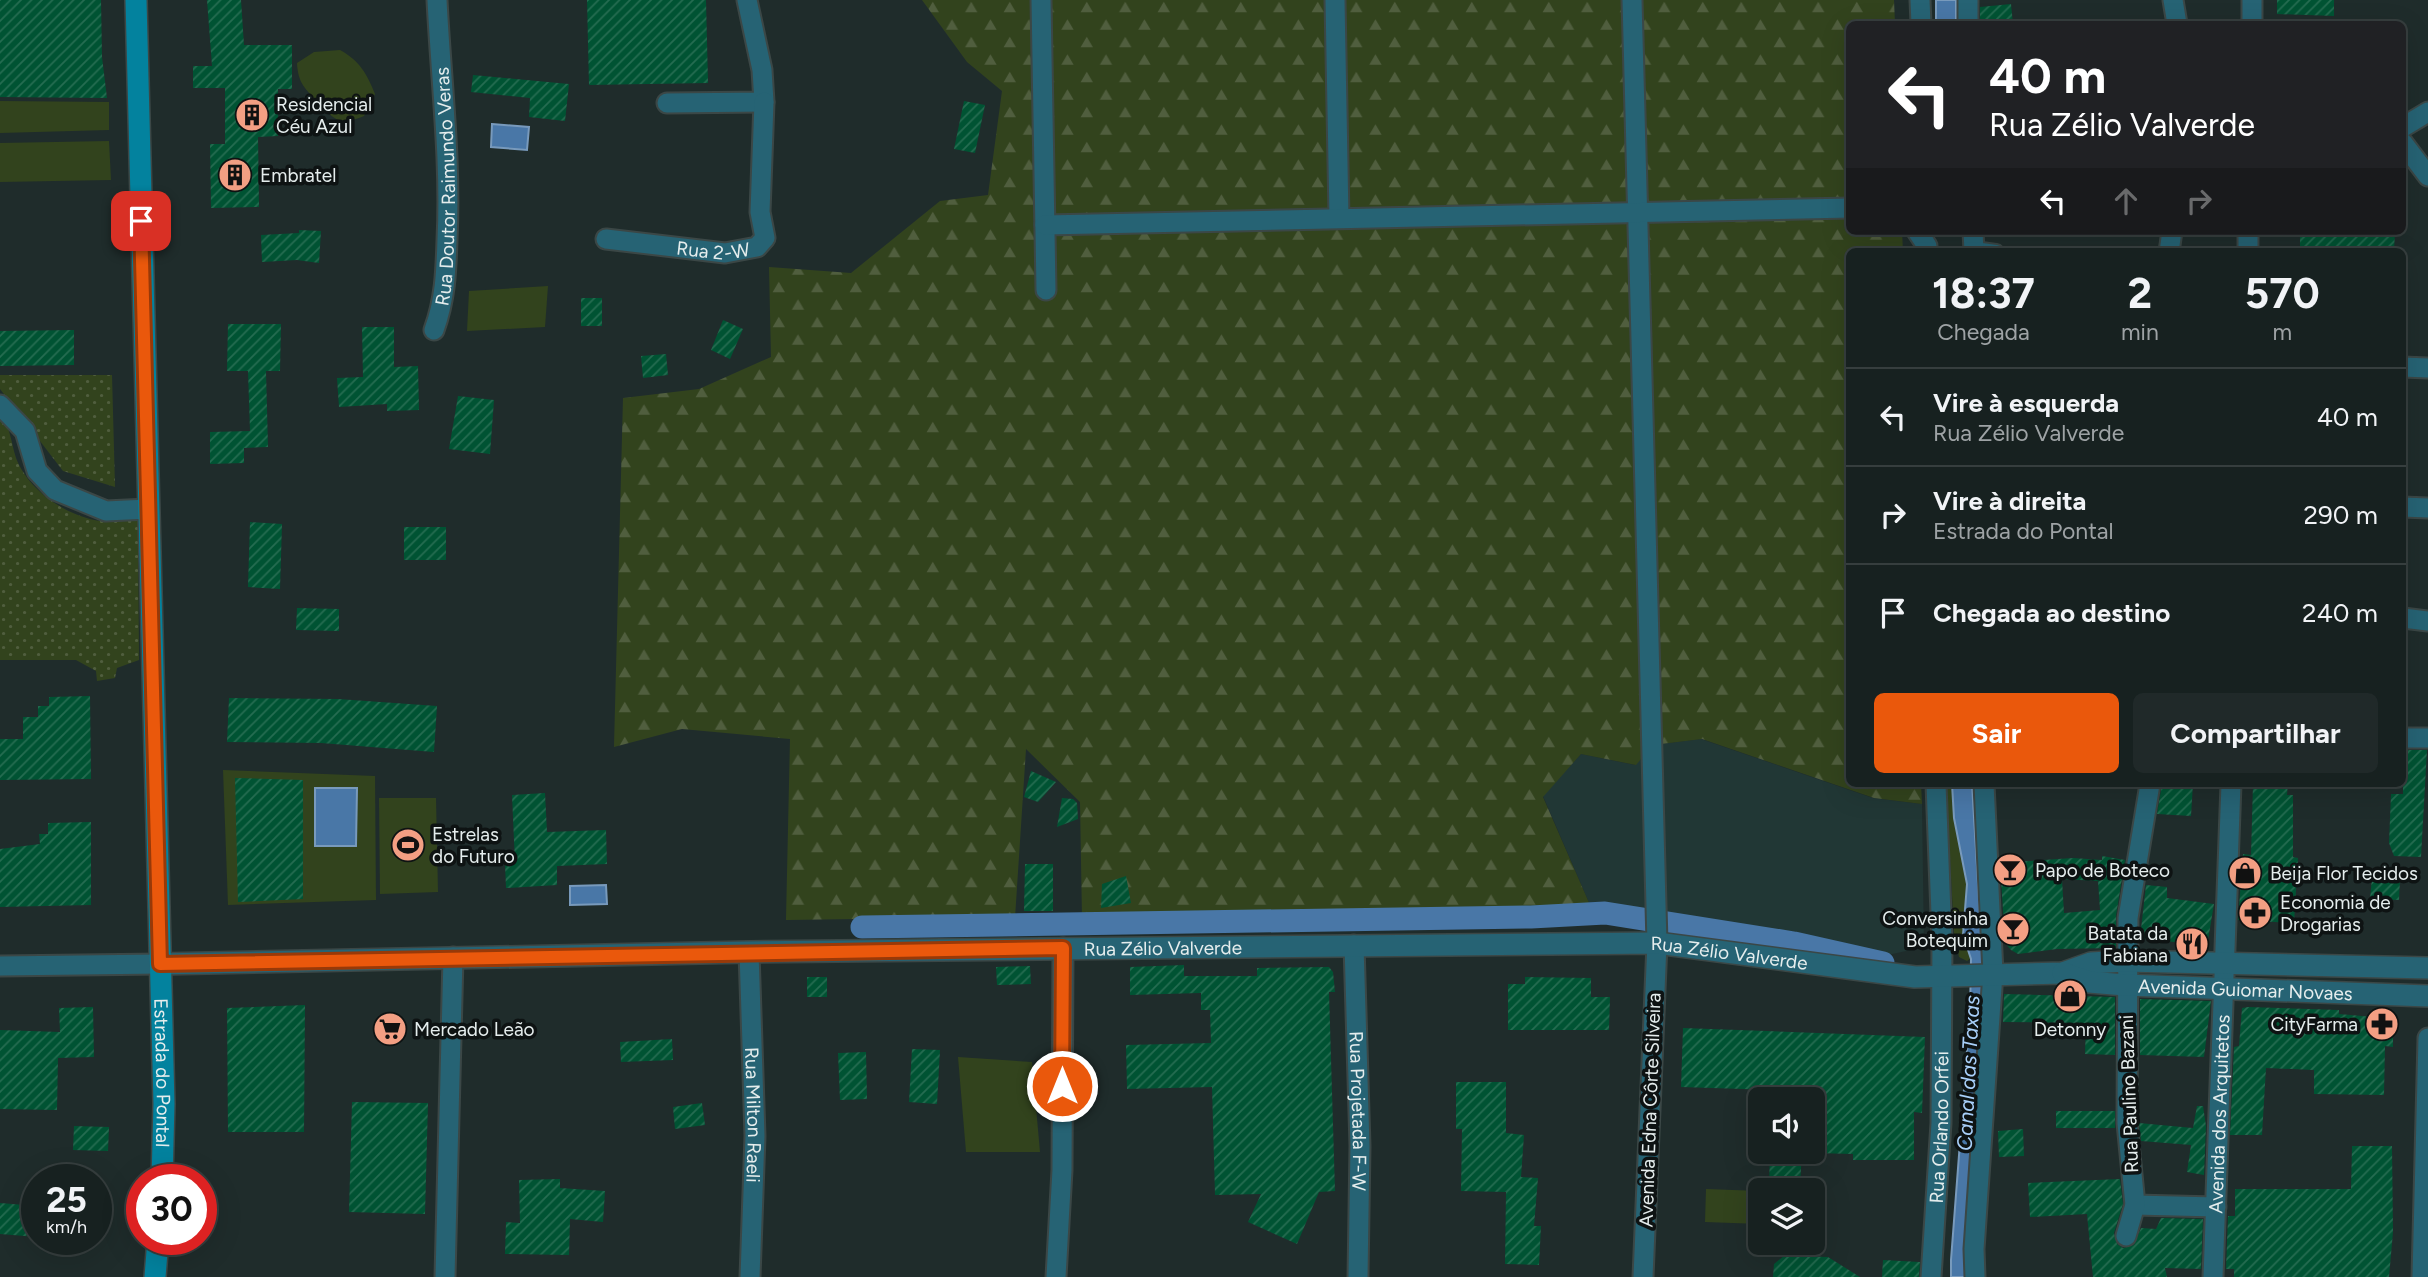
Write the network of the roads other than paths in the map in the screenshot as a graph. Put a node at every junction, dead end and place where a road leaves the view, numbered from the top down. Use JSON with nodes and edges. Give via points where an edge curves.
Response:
{"nodes":[{"id":1,"x":136,"y":0,"type":"edge"},
{"id":2,"x":437,"y":0,"type":"edge"},
{"id":3,"x":747,"y":0,"type":"edge"},
{"id":4,"x":1041,"y":0,"type":"edge"},
{"id":5,"x":1335,"y":0,"type":"edge"},
{"id":6,"x":1632,"y":0,"type":"edge"},
{"id":7,"x":1920,"y":0,"type":"edge"},
{"id":8,"x":1968,"y":0,"type":"edge"},
{"id":9,"x":2173,"y":0,"type":"edge"},
{"id":10,"x":2252,"y":0,"type":"edge"},
{"id":11,"x":1921,"y":21,"type":"edge"},
{"id":12,"x":1968,"y":21,"type":"edge"},
{"id":13,"x":2176,"y":21,"type":"edge"},
{"id":14,"x":2252,"y":21,"type":"edge"},
{"id":15,"x":764,"y":102,"type":"junction"},
{"id":16,"x":667,"y":103,"type":"dead end"},
{"id":17,"x":2428,"y":112,"type":"edge"},
{"id":18,"x":2406,"y":125,"type":"edge"},
{"id":19,"x":2406,"y":147,"type":"edge"},
{"id":20,"x":2428,"y":176,"type":"edge"},
{"id":21,"x":1846,"y":208,"type":"edge"},
{"id":22,"x":1638,"y":212,"type":"junction"},
{"id":23,"x":1339,"y":218,"type":"junction"},
{"id":24,"x":1045,"y":225,"type":"junction"},
{"id":25,"x":606,"y":239,"type":"dead end"},
{"id":26,"x":1046,"y":290,"type":"dead end"},
{"id":27,"x":434,"y":330,"type":"dead end"},
{"id":28,"x":2406,"y":367,"type":"edge"},
{"id":29,"x":2428,"y":368,"type":"edge"},
{"id":30,"x":0,"y":405,"type":"edge"},
{"id":31,"x":2406,"y":507,"type":"edge"},
{"id":32,"x":2428,"y":508,"type":"edge"},
{"id":33,"x":148,"y":509,"type":"junction"},
{"id":34,"x":2406,"y":618,"type":"edge"},
{"id":35,"x":2428,"y":621,"type":"edge"},
{"id":36,"x":2406,"y":738,"type":"edge"},
{"id":37,"x":2428,"y":738,"type":"edge"},
{"id":38,"x":1936,"y":787,"type":"edge"},
{"id":39,"x":1984,"y":787,"type":"edge"},
{"id":40,"x":2149,"y":787,"type":"edge"},
{"id":41,"x":2231,"y":787,"type":"edge"},
{"id":42,"x":1657,"y":943,"type":"junction"},
{"id":43,"x":1354,"y":945,"type":"junction"},
{"id":44,"x":1063,"y":948,"type":"junction"},
{"id":45,"x":749,"y":952,"type":"junction"},
{"id":46,"x":453,"y":957,"type":"junction"},
{"id":47,"x":2125,"y":961,"type":"junction"},
{"id":48,"x":160,"y":964,"type":"junction"},
{"id":49,"x":2225,"y":964,"type":"junction"},
{"id":50,"x":0,"y":967,"type":"edge"},
{"id":51,"x":2428,"y":968,"type":"edge"},
{"id":52,"x":2063,"y":972,"type":"junction"},
{"id":53,"x":1989,"y":973,"type":"junction"},
{"id":54,"x":1946,"y":976,"type":"junction"},
{"id":55,"x":2125,"y":985,"type":"junction"},
{"id":56,"x":2224,"y":990,"type":"junction"},
{"id":57,"x":2428,"y":996,"type":"edge"},
{"id":58,"x":2428,"y":1038,"type":"edge"},
{"id":59,"x":162,"y":1164,"type":"edge"},
{"id":60,"x":2135,"y":1205,"type":"junction"},
{"id":61,"x":2216,"y":1207,"type":"junction"},
{"id":62,"x":2126,"y":1237,"type":"dead end"},
{"id":63,"x":157,"y":1255,"type":"edge"},
{"id":64,"x":155,"y":1277,"type":"edge"},
{"id":65,"x":445,"y":1277,"type":"edge"},
{"id":66,"x":750,"y":1277,"type":"edge"},
{"id":67,"x":1055,"y":1277,"type":"edge"},
{"id":68,"x":1358,"y":1277,"type":"edge"},
{"id":69,"x":1643,"y":1277,"type":"edge"},
{"id":70,"x":1931,"y":1277,"type":"edge"},
{"id":71,"x":1975,"y":1277,"type":"edge"},
{"id":72,"x":2213,"y":1277,"type":"edge"},
{"id":73,"x":2422,"y":1277,"type":"edge"}],
"edges":[{"from":1,"to":33,"type":"main road","name":"Estrada do Pontal"},
{"from":2,"to":27,"type":"street","name":"Rua Doutor Raimundo Veras","via":[[449,209],[445,290]]},
{"from":3,"to":15,"type":"street","name":"Rua 2-W"},
{"from":4,"to":24,"type":"street"},
{"from":5,"to":23,"type":"street"},
{"from":6,"to":22,"type":"street","name":"Avenida Edna Côrte Silveira"},
{"from":7,"to":11,"type":"street"},
{"from":8,"to":12,"type":"street"},
{"from":9,"to":13,"type":"street"},
{"from":10,"to":14,"type":"street"},
{"from":15,"to":16,"type":"street"},
{"from":15,"to":25,"type":"street","name":"Rua 2-W","via":[[760,212],[765,238],[757,247],[725,253]]},
{"from":17,"to":18,"type":"street"},
{"from":19,"to":20,"type":"street"},
{"from":21,"to":22,"type":"street"},
{"from":22,"to":23,"type":"street"},
{"from":22,"to":42,"type":"street","name":"Avenida Edna Côrte Silveira"},
{"from":23,"to":24,"type":"street"},
{"from":24,"to":26,"type":"street"},
{"from":28,"to":29,"type":"street"},
{"from":30,"to":33,"type":"street","via":[[25,431],[37,471],[55,490],[106,511]]},
{"from":31,"to":32,"type":"street"},
{"from":33,"to":48,"type":"main road","name":"Estrada do Pontal"},
{"from":34,"to":35,"type":"street"},
{"from":36,"to":37,"type":"street"},
{"from":38,"to":54,"type":"street","name":"Rua Orlando Orfei"},
{"from":39,"to":53,"type":"street"},
{"from":40,"to":47,"type":"street","name":"Rua Paulino Bazani","via":[[2130,895]]},
{"from":41,"to":49,"type":"street","name":"Avenida dos Arquitetos"},
{"from":42,"to":43,"type":"street","name":"Rua Zélio Valverde"},
{"from":42,"to":54,"type":"street","name":"Rua Zélio Valverde","via":[[1891,975]]},
{"from":42,"to":69,"type":"street","name":"Avenida Edna Côrte Silveira"},
{"from":43,"to":44,"type":"street","name":"Rua Zélio Valverde"},
{"from":43,"to":68,"type":"street","name":"Rua Projetada F-W","via":[[1360,1146]]},
{"from":44,"to":45,"type":"street","name":"Rua Zélio Valverde"},
{"from":44,"to":67,"type":"street","via":[[1062,1171]]},
{"from":45,"to":46,"type":"street","name":"Rua Zélio Valverde"},
{"from":45,"to":66,"type":"street","name":"Rua Milton Raeli","via":[[755,1136]]},
{"from":46,"to":48,"type":"street","name":"Rua Zélio Valverde"},
{"from":46,"to":65,"type":"street"},
{"from":47,"to":49,"type":"street","name":"Avenida Guiomar Novaes"},
{"from":47,"to":52,"type":"street","name":"Avenida Guiomar Novaes","via":[[2091,963]]},
{"from":47,"to":55,"type":"street","name":"Rua Paulino Bazani"},
{"from":48,"to":50,"type":"street"},
{"from":48,"to":59,"type":"main road","name":"Estrada do Pontal"},
{"from":49,"to":51,"type":"street","name":"Avenida Guiomar Novaes"},
{"from":49,"to":56,"type":"street","name":"Avenida dos Arquitetos"},
{"from":52,"to":53,"type":"street","name":"Avenida Guiomar Novaes"},
{"from":52,"to":55,"type":"street","name":"Avenida Guiomar Novaes","via":[[2088,982]]},
{"from":53,"to":54,"type":"street","name":"Avenida Guiomar Novaes"},
{"from":53,"to":71,"type":"street"},
{"from":54,"to":70,"type":"street","name":"Rua Orlando Orfei"},
{"from":55,"to":56,"type":"street","name":"Avenida Guiomar Novaes"},
{"from":55,"to":60,"type":"street","name":"Rua Paulino Bazani","via":[[2127,1123]]},
{"from":56,"to":57,"type":"street","name":"Avenida Guiomar Novaes"},
{"from":56,"to":61,"type":"street","name":"Avenida dos Arquitetos"},
{"from":58,"to":73,"type":"street"},
{"from":60,"to":61,"type":"street"},
{"from":60,"to":62,"type":"street","name":"Rua Paulino Bazani"},
{"from":61,"to":72,"type":"street","name":"Avenida dos Arquitetos"},
{"from":63,"to":64,"type":"main road"}]}
